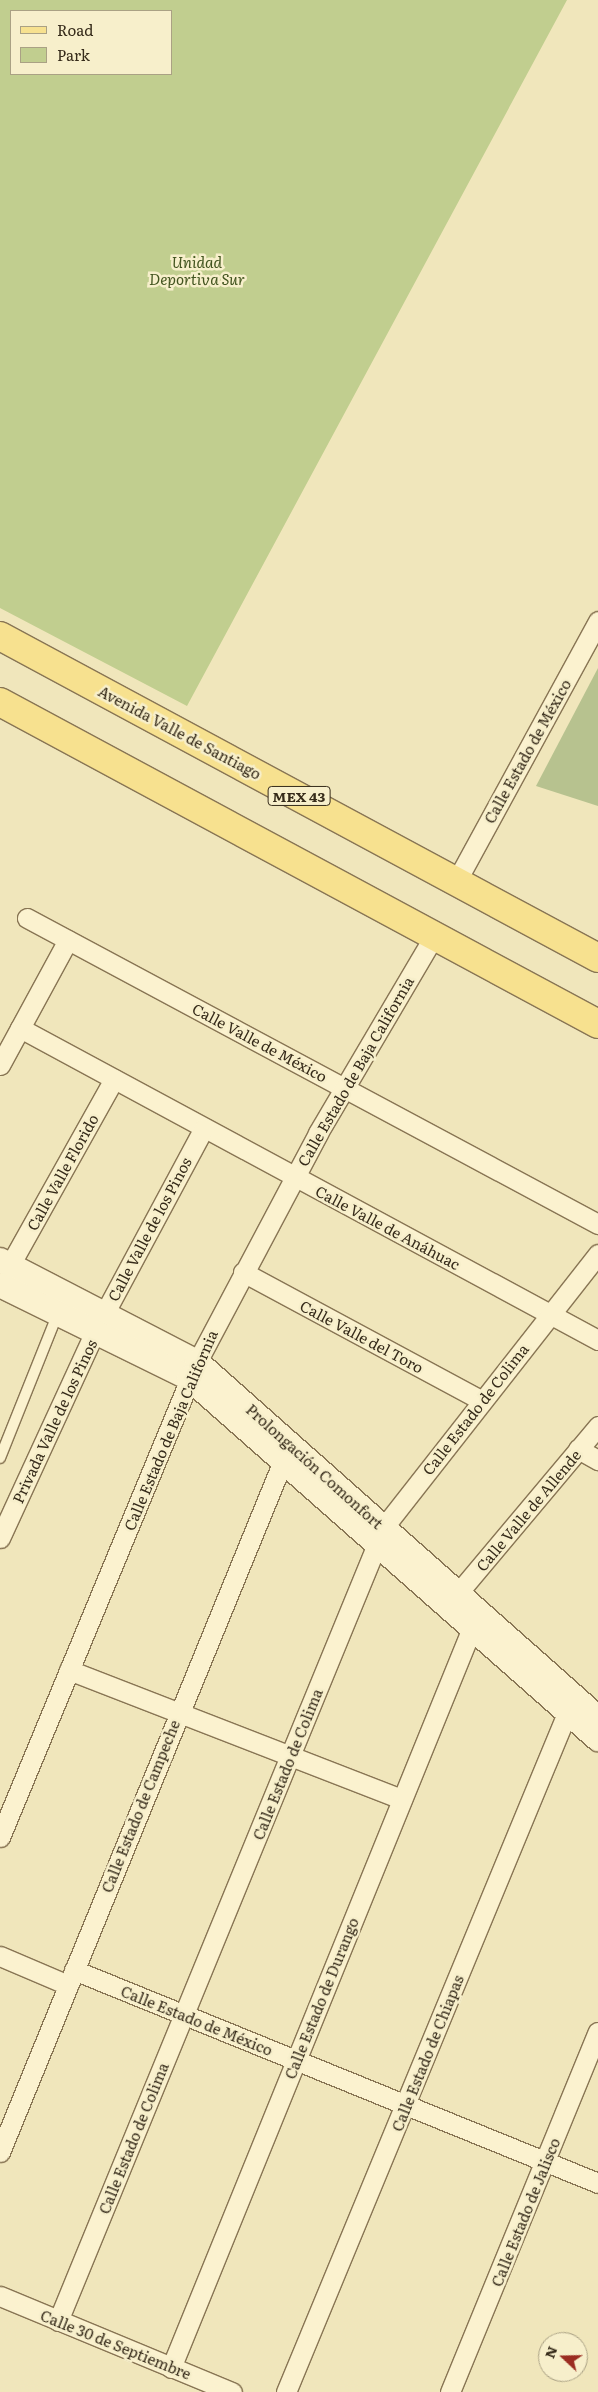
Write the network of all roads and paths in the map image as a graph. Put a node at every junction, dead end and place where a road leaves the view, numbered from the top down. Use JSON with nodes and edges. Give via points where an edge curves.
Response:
{"nodes":[{"id":1,"x":598,"y":621,"type":"edge"},
{"id":2,"x":0,"y":636,"type":"edge"},
{"id":3,"x":0,"y":702,"type":"edge"},
{"id":4,"x":456,"y":880,"type":"junction"},
{"id":5,"x":27,"y":918,"type":"dead end"},
{"id":6,"x":434,"y":936,"type":"junction"},
{"id":7,"x":68,"y":940,"type":"junction"},
{"id":8,"x":598,"y":958,"type":"edge"},
{"id":9,"x":598,"y":1024,"type":"edge"},
{"id":10,"x":20,"y":1028,"type":"junction"},
{"id":11,"x":0,"y":1065,"type":"edge"},
{"id":12,"x":114,"y":1079,"type":"junction"},
{"id":13,"x":344,"y":1088,"type":"junction"},
{"id":14,"x":204,"y":1128,"type":"junction"},
{"id":15,"x":294,"y":1176,"type":"junction"},
{"id":16,"x":598,"y":1224,"type":"edge"},
{"id":17,"x":598,"y":1254,"type":"edge"},
{"id":18,"x":3,"y":1270,"type":"edge"},
{"id":19,"x":243,"y":1272,"type":"junction"},
{"id":20,"x":58,"y":1313,"type":"junction"},
{"id":21,"x":550,"y":1314,"type":"junction"},
{"id":22,"x":100,"y":1323,"type":"junction"},
{"id":23,"x":598,"y":1340,"type":"edge"},
{"id":24,"x":193,"y":1370,"type":"junction"},
{"id":25,"x":480,"y":1400,"type":"junction"},
{"id":26,"x":598,"y":1426,"type":"edge"},
{"id":27,"x":578,"y":1449,"type":"junction"},
{"id":28,"x":0,"y":1458,"type":"edge"},
{"id":29,"x":598,"y":1460,"type":"edge"},
{"id":30,"x":283,"y":1461,"type":"junction"},
{"id":31,"x":381,"y":1536,"type":"junction"},
{"id":32,"x":0,"y":1538,"type":"edge"},
{"id":33,"x":458,"y":1593,"type":"junction"},
{"id":34,"x":472,"y":1628,"type":"junction"},
{"id":35,"x":69,"y":1670,"type":"junction"},
{"id":36,"x":178,"y":1712,"type":"junction"},
{"id":37,"x":568,"y":1713,"type":"junction"},
{"id":38,"x":598,"y":1718,"type":"edge"},
{"id":39,"x":598,"y":1739,"type":"edge"},
{"id":40,"x":290,"y":1756,"type":"junction"},
{"id":41,"x":402,"y":1799,"type":"junction"},
{"id":42,"x":0,"y":1837,"type":"edge"},
{"id":43,"x":0,"y":1956,"type":"edge"},
{"id":44,"x":71,"y":1978,"type":"junction"},
{"id":45,"x":184,"y":2015,"type":"junction"},
{"id":46,"x":598,"y":2032,"type":"edge"},
{"id":47,"x":296,"y":2060,"type":"junction"},
{"id":48,"x":406,"y":2105,"type":"junction"},
{"id":49,"x":0,"y":2152,"type":"edge"},
{"id":50,"x":546,"y":2162,"type":"junction"},
{"id":51,"x":598,"y":2183,"type":"edge"},
{"id":52,"x":0,"y":2296,"type":"edge"},
{"id":53,"x":58,"y":2320,"type":"junction"},
{"id":54,"x":171,"y":2368,"type":"junction"},
{"id":55,"x":232,"y":2392,"type":"edge"},
{"id":56,"x":286,"y":2392,"type":"edge"},
{"id":57,"x":450,"y":2392,"type":"edge"}],
"edges":[{"from":1,"to":4,"type":"street","name":"Calle Estado de México"},
{"from":2,"to":4,"type":"main road","name":"Avenida Valle de Santiago","number":"MEX 43"},
{"from":3,"to":6,"type":"main road"},
{"from":4,"to":8,"type":"main road","name":"Avenida Valle de Santiago","number":"MEX 43"},
{"from":5,"to":7,"type":"street","name":"Calle Valle de México"},
{"from":6,"to":9,"type":"main road"},
{"from":6,"to":13,"type":"street","name":"Calle Estado de Baja California"},
{"from":7,"to":10,"type":"street"},
{"from":7,"to":13,"type":"street","name":"Calle Valle de México"},
{"from":10,"to":11,"type":"street"},
{"from":10,"to":12,"type":"street","name":"Calle Valle de Anáhuac"},
{"from":12,"to":14,"type":"street","name":"Calle Valle de Anáhuac"},
{"from":12,"to":18,"type":"street","name":"Calle Valle Florido"},
{"from":13,"to":15,"type":"street","name":"Calle Estado de Baja California"},
{"from":13,"to":16,"type":"street","name":"Calle Valle de México"},
{"from":14,"to":15,"type":"street","name":"Calle Valle de Anáhuac"},
{"from":14,"to":22,"type":"street","name":"Calle Valle de los Pinos"},
{"from":15,"to":19,"type":"street","name":"Calle Estado de Baja California"},
{"from":15,"to":21,"type":"street","name":"Calle Valle de Anáhuac"},
{"from":17,"to":21,"type":"street","name":"Calle Estado de Colima"},
{"from":18,"to":20,"type":"street","name":"Prolongación Comonfort"},
{"from":18,"to":22,"type":"street","name":"Prolongación Comonfort"},
{"from":19,"to":24,"type":"street","name":"Calle Estado de Baja California"},
{"from":19,"to":25,"type":"street","name":"Calle Valle del Toro"},
{"from":20,"to":22,"type":"street","name":"Prolongación Comonfort"},
{"from":20,"to":28,"type":"lane"},
{"from":21,"to":23,"type":"street","name":"Calle Valle de Anáhuac"},
{"from":21,"to":25,"type":"street","name":"Calle Estado de Colima"},
{"from":22,"to":24,"type":"street","name":"Prolongación Comonfort"},
{"from":22,"to":32,"type":"street","name":"Privada Valle de los Pinos"},
{"from":24,"to":30,"type":"street","name":"Prolongación Comonfort"},
{"from":24,"to":31,"type":"street","name":"Prolongación Comonfort"},
{"from":24,"to":35,"type":"street","name":"Calle Estado de Baja California"},
{"from":25,"to":31,"type":"street","name":"Calle Estado de Colima"},
{"from":26,"to":27,"type":"street","name":"Calle Valle de Allende"},
{"from":27,"to":29,"type":"street"},
{"from":27,"to":33,"type":"street","name":"Calle Valle de Allende"},
{"from":30,"to":31,"type":"street","name":"Prolongación Comonfort"},
{"from":30,"to":36,"type":"street","name":"Calle Estado de Campeche"},
{"from":31,"to":33,"type":"street","name":"Prolongación Comonfort"},
{"from":31,"to":34,"type":"street","name":"Prolongación Comonfort"},
{"from":31,"to":40,"type":"street","name":"Calle Estado de Colima"},
{"from":33,"to":38,"type":"street","name":"Prolongación Comonfort"},
{"from":34,"to":37,"type":"street","name":"Prolongación Comonfort"},
{"from":34,"to":41,"type":"street","name":"Calle Estado de Durango"},
{"from":35,"to":36,"type":"street"},
{"from":35,"to":42,"type":"street","name":"Calle Estado de Baja California"},
{"from":36,"to":40,"type":"street"},
{"from":36,"to":44,"type":"street","name":"Calle Estado de Campeche"},
{"from":37,"to":39,"type":"street","name":"Prolongación Comonfort"},
{"from":37,"to":48,"type":"street","name":"Calle Estado de Chiapas"},
{"from":40,"to":41,"type":"street"},
{"from":40,"to":45,"type":"street","name":"Calle Estado de Colima"},
{"from":41,"to":47,"type":"street","name":"Calle Estado de Durango"},
{"from":43,"to":44,"type":"street","name":"Calle Estado de México"},
{"from":44,"to":45,"type":"street","name":"Calle Estado de México"},
{"from":44,"to":49,"type":"street","name":"Calle Estado de Campeche"},
{"from":45,"to":47,"type":"street","name":"Calle Estado de México"},
{"from":45,"to":53,"type":"street","name":"Calle Estado de Colima"},
{"from":46,"to":50,"type":"street","name":"Calle Estado de Jalisco"},
{"from":47,"to":48,"type":"street","name":"Calle Estado de México"},
{"from":47,"to":54,"type":"street","name":"Calle Estado de Durango"},
{"from":48,"to":50,"type":"street","name":"Calle Estado de México"},
{"from":48,"to":56,"type":"street","name":"Calle Estado de Chiapas"},
{"from":50,"to":51,"type":"street","name":"Calle Estado de México"},
{"from":50,"to":57,"type":"street","name":"Calle Estado de Jalisco"},
{"from":52,"to":53,"type":"street","name":"Calle 30 de Septiembre"},
{"from":53,"to":54,"type":"street","name":"Calle 30 de Septiembre"},
{"from":54,"to":55,"type":"street","name":"Calle 30 de Septiembre"}]}
